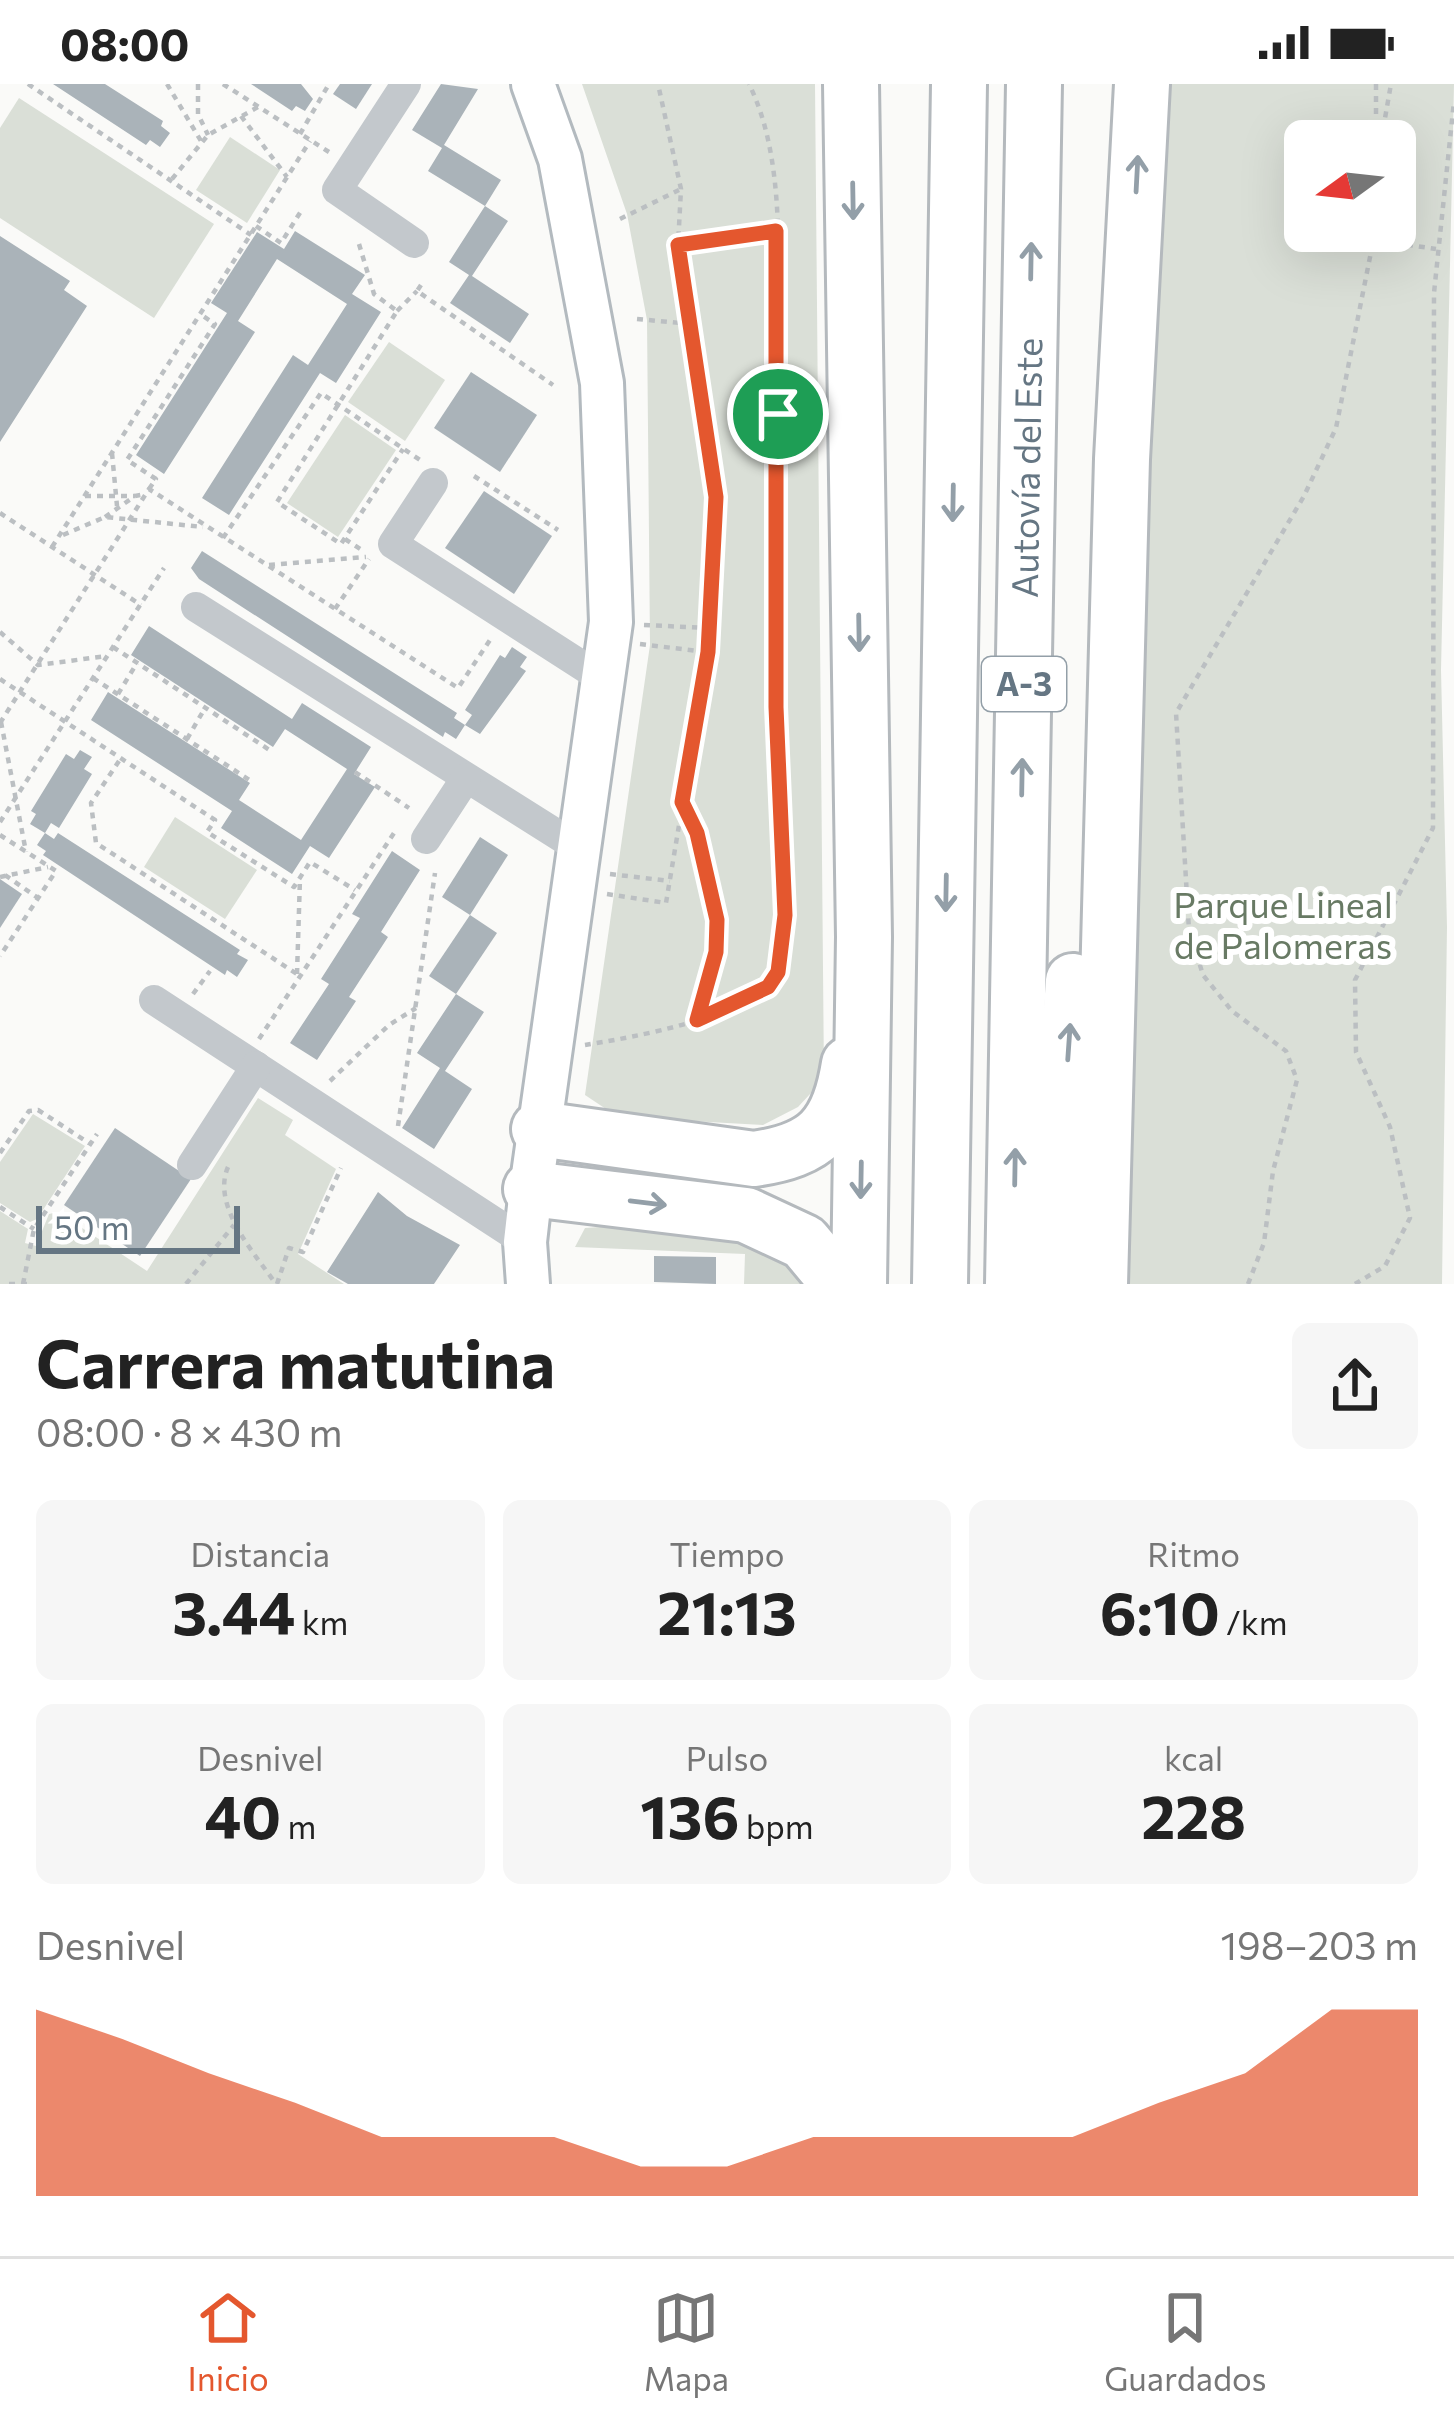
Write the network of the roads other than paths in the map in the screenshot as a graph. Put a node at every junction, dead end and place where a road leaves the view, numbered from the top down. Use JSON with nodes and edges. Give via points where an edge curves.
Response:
{"nodes":[{"id":1,"x":406,"y":84,"type":"edge"},
{"id":2,"x":533,"y":84,"type":"edge"},
{"id":3,"x":851,"y":84,"type":"edge"},
{"id":4,"x":955,"y":84,"type":"edge"},
{"id":5,"x":1034,"y":84,"type":"edge"},
{"id":6,"x":1142,"y":84,"type":"edge"},
{"id":7,"x":414,"y":243,"type":"dead end"},
{"id":8,"x":1122,"y":459,"type":"junction"},
{"id":9,"x":432,"y":475,"type":"road end"},
{"id":10,"x":196,"y":607,"type":"dead end"},
{"id":11,"x":606,"y":681,"type":"junction"},
{"id":12,"x":466,"y":778,"type":"junction"},
{"id":13,"x":426,"y":839,"type":"dead end"},
{"id":14,"x":593,"y":860,"type":"junction"},
{"id":15,"x":864,"y":937,"type":"junction"},
{"id":16,"x":154,"y":1000,"type":"dead end"},
{"id":17,"x":255,"y":1056,"type":"junction"},
{"id":18,"x":539,"y":1129,"type":"junction"},
{"id":19,"x":192,"y":1165,"type":"dead end"},
{"id":20,"x":532,"y":1189,"type":"junction"},
{"id":21,"x":525,"y":1242,"type":"junction"},
{"id":22,"x":507,"y":1284,"type":"edge"},
{"id":23,"x":528,"y":1284,"type":"edge"},
{"id":24,"x":839,"y":1284,"type":"edge"},
{"id":25,"x":859,"y":1284,"type":"edge"},
{"id":26,"x":940,"y":1284,"type":"edge"},
{"id":27,"x":1013,"y":1284,"type":"edge"},
{"id":28,"x":1051,"y":1284,"type":"edge"},
{"id":29,"x":1100,"y":1284,"type":"edge"}],
"edges":[{"from":1,"to":7,"type":"street","via":[[337,190]]},
{"from":2,"to":11,"type":"street","via":[[560,159],[602,383]]},
{"from":3,"to":15,"type":"highway","one_way":true},
{"from":4,"to":26,"type":"highway","name":"Autovía del Este","number":"A-3","one_way":true},
{"from":27,"to":5,"type":"highway","name":"Autovía del Este","number":"A-3","one_way":true},
{"from":8,"to":6,"type":"highway","one_way":true},
{"from":28,"to":8,"type":"highway","one_way":true},
{"from":8,"to":29,"type":"highway"},
{"from":9,"to":11,"type":"street","via":[[393,544]]},
{"from":10,"to":12,"type":"street"},
{"from":11,"to":14,"type":"street"},
{"from":12,"to":13,"type":"street"},
{"from":12,"to":14,"type":"street"},
{"from":14,"to":18,"type":"street"},
{"from":15,"to":18,"type":"highway","via":[[848,1072],[834,1119],[809,1147],[754,1159]]},
{"from":15,"to":25,"type":"highway","one_way":true},
{"from":16,"to":17,"type":"street"},
{"from":17,"to":19,"type":"street"},
{"from":17,"to":21,"type":"street"},
{"from":18,"to":20,"type":"street"},
{"from":20,"to":21,"type":"street"},
{"from":20,"to":24,"type":"highway","one_way":true,"via":[[746,1215],[804,1242]]},
{"from":21,"to":22,"type":"street"},
{"from":21,"to":23,"type":"street"}]}
